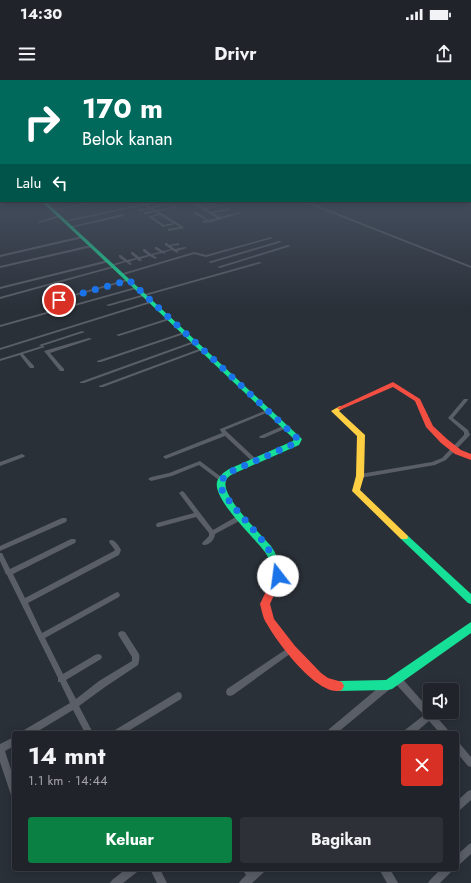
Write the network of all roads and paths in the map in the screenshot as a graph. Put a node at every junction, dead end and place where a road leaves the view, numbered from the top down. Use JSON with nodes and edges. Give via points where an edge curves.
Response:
{"nodes":[{"id":1,"x":78,"y":233,"type":"edge"},
{"id":2,"x":386,"y":233,"type":"edge"},
{"id":3,"x":82,"y":237,"type":"junction"},
{"id":4,"x":272,"y":238,"type":"dead end"},
{"id":5,"x":280,"y":242,"type":"dead end"},
{"id":6,"x":178,"y":244,"type":"dead end"},
{"id":7,"x":249,"y":244,"type":"junction"},
{"id":8,"x":91,"y":246,"type":"junction"},
{"id":9,"x":289,"y":246,"type":"dead end"},
{"id":10,"x":156,"y":248,"type":"dead end"},
{"id":11,"x":185,"y":248,"type":"dead end"},
{"id":12,"x":257,"y":249,"type":"junction"},
{"id":13,"x":144,"y":250,"type":"dead end"},
{"id":14,"x":175,"y":250,"type":"junction"},
{"id":15,"x":227,"y":250,"type":"junction"},
{"id":16,"x":162,"y":252,"type":"junction"},
{"id":17,"x":132,"y":253,"type":"dead end"},
{"id":18,"x":265,"y":253,"type":"junction"},
{"id":19,"x":150,"y":255,"type":"junction"},
{"id":20,"x":166,"y":255,"type":"dead end"},
{"id":21,"x":235,"y":255,"type":"junction"},
{"id":22,"x":120,"y":256,"type":"dead end"},
{"id":23,"x":0,"y":258,"type":"edge"},
{"id":24,"x":138,"y":258,"type":"junction"},
{"id":25,"x":155,"y":258,"type":"dead end"},
{"id":26,"x":126,"y":261,"type":"junction"},
{"id":27,"x":142,"y":261,"type":"dead end"},
{"id":28,"x":210,"y":262,"type":"dead end"},
{"id":29,"x":260,"y":262,"type":"dead end"},
{"id":30,"x":111,"y":264,"type":"junction"},
{"id":31,"x":130,"y":264,"type":"dead end"},
{"id":32,"x":250,"y":265,"type":"junction"},
{"id":33,"x":0,"y":267,"type":"edge"},
{"id":34,"x":471,"y":267,"type":"edge"},
{"id":35,"x":238,"y":269,"type":"junction"},
{"id":36,"x":256,"y":269,"type":"dead end"},
{"id":37,"x":228,"y":272,"type":"junction"},
{"id":38,"x":245,"y":272,"type":"dead end"},
{"id":39,"x":122,"y":274,"type":"junction"},
{"id":40,"x":234,"y":276,"type":"dead end"},
{"id":41,"x":129,"y":280,"type":"junction"},
{"id":42,"x":0,"y":288,"type":"edge"},
{"id":43,"x":137,"y":288,"type":"junction"},
{"id":44,"x":0,"y":298,"type":"edge"},
{"id":45,"x":149,"y":299,"type":"junction"},
{"id":46,"x":45,"y":303,"type":"dead end"},
{"id":47,"x":108,"y":305,"type":"dead end"},
{"id":48,"x":170,"y":319,"type":"junction"},
{"id":49,"x":0,"y":326,"type":"edge"},
{"id":50,"x":83,"y":332,"type":"dead end"},
{"id":51,"x":185,"y":333,"type":"junction"},
{"id":52,"x":118,"y":335,"type":"dead end"},
{"id":53,"x":36,"y":338,"type":"junction"},
{"id":54,"x":90,"y":339,"type":"dead end"},
{"id":55,"x":195,"y":342,"type":"junction"},
{"id":56,"x":173,"y":344,"type":"dead end"},
{"id":57,"x":42,"y":346,"type":"junction"},
{"id":58,"x":179,"y":348,"type":"junction"},
{"id":59,"x":0,"y":349,"type":"edge"},
{"id":60,"x":159,"y":349,"type":"dead end"},
{"id":61,"x":203,"y":350,"type":"junction"},
{"id":62,"x":47,"y":352,"type":"junction"},
{"id":63,"x":164,"y":353,"type":"junction"},
{"id":64,"x":21,"y":354,"type":"junction"},
{"id":65,"x":144,"y":354,"type":"dead end"},
{"id":66,"x":129,"y":359,"type":"dead end"},
{"id":67,"x":149,"y":359,"type":"junction"},
{"id":68,"x":0,"y":360,"type":"edge"},
{"id":69,"x":99,"y":361,"type":"dead end"},
{"id":70,"x":114,"y":364,"type":"dead end"},
{"id":71,"x":134,"y":364,"type":"junction"},
{"id":72,"x":4,"y":366,"type":"dead end"},
{"id":73,"x":32,"y":367,"type":"dead end"},
{"id":74,"x":119,"y":369,"type":"junction"},
{"id":75,"x":62,"y":370,"type":"dead end"},
{"id":76,"x":97,"y":370,"type":"dead end"},
{"id":77,"x":80,"y":375,"type":"dead end"},
{"id":78,"x":102,"y":375,"type":"junction"},
{"id":79,"x":101,"y":386,"type":"dead end"},
{"id":80,"x":466,"y":400,"type":"dead end"},
{"id":81,"x":269,"y":411,"type":"junction"},
{"id":82,"x":285,"y":427,"type":"junction"},
{"id":83,"x":225,"y":434,"type":"junction"},
{"id":84,"x":262,"y":437,"type":"dead end"},
{"id":85,"x":454,"y":449,"type":"junction"},
{"id":86,"x":22,"y":456,"type":"dead end"},
{"id":87,"x":471,"y":457,"type":"edge"},
{"id":88,"x":166,"y":458,"type":"dead end"},
{"id":89,"x":255,"y":461,"type":"junction"},
{"id":90,"x":0,"y":464,"type":"edge"},
{"id":91,"x":360,"y":476,"type":"junction"},
{"id":92,"x":151,"y":479,"type":"dead end"},
{"id":93,"x":222,"y":480,"type":"junction"},
{"id":94,"x":182,"y":493,"type":"dead end"},
{"id":95,"x":198,"y":514,"type":"junction"},
{"id":96,"x":241,"y":517,"type":"junction"},
{"id":97,"x":64,"y":520,"type":"dead end"},
{"id":98,"x":159,"y":525,"type":"dead end"},
{"id":99,"x":212,"y":533,"type":"junction"},
{"id":100,"x":73,"y":541,"type":"dead end"},
{"id":101,"x":112,"y":542,"type":"dead end"},
{"id":102,"x":205,"y":543,"type":"dead end"},
{"id":103,"x":0,"y":549,"type":"edge"},
{"id":104,"x":1,"y":560,"type":"edge"},
{"id":105,"x":8,"y":572,"type":"junction"},
{"id":106,"x":117,"y":595,"type":"dead end"},
{"id":107,"x":471,"y":600,"type":"edge"},
{"id":108,"x":24,"y":602,"type":"junction"},
{"id":109,"x":471,"y":627,"type":"edge"},
{"id":110,"x":122,"y":634,"type":"dead end"},
{"id":111,"x":41,"y":637,"type":"junction"},
{"id":112,"x":291,"y":649,"type":"junction"},
{"id":113,"x":98,"y":657,"type":"dead end"},
{"id":114,"x":61,"y":679,"type":"junction"},
{"id":115,"x":398,"y":679,"type":"junction"},
{"id":116,"x":388,"y":685,"type":"junction"},
{"id":117,"x":230,"y":692,"type":"dead end"},
{"id":118,"x":178,"y":696,"type":"dead end"},
{"id":119,"x":74,"y":705,"type":"junction"},
{"id":120,"x":423,"y":708,"type":"edge"},
{"id":121,"x":426,"y":719,"type":"edge"},
{"id":122,"x":433,"y":719,"type":"edge"},
{"id":123,"x":30,"y":731,"type":"edge"},
{"id":124,"x":88,"y":731,"type":"edge"},
{"id":125,"x":121,"y":731,"type":"edge"},
{"id":126,"x":332,"y":731,"type":"edge"},
{"id":127,"x":411,"y":731,"type":"edge"},
{"id":128,"x":443,"y":731,"type":"edge"},
{"id":129,"x":12,"y":742,"type":"edge"},
{"id":130,"x":0,"y":749,"type":"edge"},
{"id":131,"x":459,"y":749,"type":"edge"},
{"id":132,"x":471,"y":763,"type":"edge"},
{"id":133,"x":12,"y":786,"type":"edge"},
{"id":134,"x":471,"y":794,"type":"edge"},
{"id":135,"x":459,"y":805,"type":"edge"},
{"id":136,"x":471,"y":848,"type":"edge"},
{"id":137,"x":459,"y":859,"type":"edge"},
{"id":138,"x":131,"y":871,"type":"edge"},
{"id":139,"x":157,"y":871,"type":"edge"},
{"id":140,"x":257,"y":871,"type":"edge"},
{"id":141,"x":386,"y":871,"type":"edge"},
{"id":142,"x":446,"y":871,"type":"edge"},
{"id":143,"x":248,"y":876,"type":"edge"},
{"id":144,"x":115,"y":883,"type":"edge"},
{"id":145,"x":162,"y":883,"type":"edge"},
{"id":146,"x":392,"y":883,"type":"edge"},
{"id":147,"x":433,"y":883,"type":"edge"}],
"edges":[{"from":1,"to":3,"type":"street"},
{"from":2,"to":34,"type":"street"},
{"from":3,"to":8,"type":"street"},
{"from":3,"to":23,"type":"street"},
{"from":4,"to":7,"type":"street"},
{"from":5,"to":12,"type":"street"},
{"from":6,"to":14,"type":"street","via":[[168,245]]},
{"from":7,"to":12,"type":"street"},
{"from":7,"to":15,"type":"street"},
{"from":8,"to":30,"type":"street"},
{"from":8,"to":33,"type":"street"},
{"from":9,"to":18,"type":"street"},
{"from":10,"to":16,"type":"street"},
{"from":11,"to":14,"type":"street"},
{"from":12,"to":18,"type":"street"},
{"from":12,"to":21,"type":"street"},
{"from":13,"to":19,"type":"street"},
{"from":14,"to":16,"type":"street"},
{"from":15,"to":21,"type":"street"},
{"from":15,"to":39,"type":"street","via":[[204,256],[194,253]]},
{"from":16,"to":19,"type":"street"},
{"from":16,"to":20,"type":"street"},
{"from":17,"to":24,"type":"street"},
{"from":18,"to":37,"type":"street","via":[[219,267]]},
{"from":19,"to":24,"type":"street"},
{"from":19,"to":25,"type":"street"},
{"from":21,"to":28,"type":"street"},
{"from":22,"to":26,"type":"street"},
{"from":24,"to":26,"type":"street"},
{"from":24,"to":27,"type":"street"},
{"from":26,"to":30,"type":"street"},
{"from":26,"to":31,"type":"street"},
{"from":29,"to":32,"type":"street"},
{"from":30,"to":39,"type":"street"},
{"from":30,"to":42,"type":"street"},
{"from":30,"to":44,"type":"street"},
{"from":32,"to":35,"type":"street"},
{"from":32,"to":36,"type":"street"},
{"from":35,"to":37,"type":"street"},
{"from":35,"to":38,"type":"street"},
{"from":37,"to":40,"type":"street"},
{"from":37,"to":45,"type":"street"},
{"from":39,"to":41,"type":"street"},
{"from":41,"to":43,"type":"street"},
{"from":41,"to":46,"type":"street"},
{"from":43,"to":45,"type":"street"},
{"from":43,"to":49,"type":"street"},
{"from":45,"to":47,"type":"street"},
{"from":45,"to":48,"type":"street"},
{"from":45,"to":53,"type":"street"},
{"from":48,"to":51,"type":"street"},
{"from":48,"to":52,"type":"street"},
{"from":50,"to":57,"type":"street"},
{"from":51,"to":55,"type":"street"},
{"from":51,"to":69,"type":"street"},
{"from":53,"to":57,"type":"street"},
{"from":53,"to":59,"type":"street"},
{"from":54,"to":62,"type":"street"},
{"from":55,"to":58,"type":"street"},
{"from":55,"to":61,"type":"street"},
{"from":56,"to":58,"type":"street"},
{"from":57,"to":62,"type":"street"},
{"from":57,"to":64,"type":"street"},
{"from":58,"to":63,"type":"street"},
{"from":60,"to":63,"type":"street"},
{"from":61,"to":79,"type":"street"},
{"from":61,"to":81,"type":"street"},
{"from":62,"to":75,"type":"street"},
{"from":63,"to":67,"type":"street"},
{"from":64,"to":68,"type":"street"},
{"from":64,"to":73,"type":"street"},
{"from":65,"to":67,"type":"street"},
{"from":66,"to":71,"type":"street"},
{"from":67,"to":71,"type":"street"},
{"from":68,"to":72,"type":"street"},
{"from":70,"to":74,"type":"street"},
{"from":71,"to":74,"type":"street"},
{"from":74,"to":78,"type":"street"},
{"from":76,"to":78,"type":"street"},
{"from":77,"to":78,"type":"street","via":[[84,382]]},
{"from":80,"to":85,"type":"street","via":[[450,418],[467,433]]},
{"from":81,"to":82,"type":"street"},
{"from":81,"to":83,"type":"street","via":[[222,430]]},
{"from":82,"to":84,"type":"street"},
{"from":82,"to":89,"type":"street","via":[[298,441]]},
{"from":83,"to":88,"type":"street"},
{"from":83,"to":89,"type":"street"},
{"from":85,"to":87,"type":"street"},
{"from":85,"to":91,"type":"street","via":[[444,459],[433,464]]},
{"from":85,"to":91,"type":"street","via":[[430,427],[418,400],[391,384],[334,411],[361,436]]},
{"from":86,"to":90,"type":"street"},
{"from":89,"to":93,"type":"street","via":[[225,475]]},
{"from":91,"to":107,"type":"street","via":[[356,491],[358,494]]},
{"from":92,"to":93,"type":"street","via":[[170,475],[200,463]]},
{"from":93,"to":96,"type":"street","via":[[222,490]]},
{"from":94,"to":95,"type":"street"},
{"from":95,"to":98,"type":"street"},
{"from":95,"to":99,"type":"street"},
{"from":96,"to":99,"type":"street"},
{"from":96,"to":112,"type":"street","via":[[270,552],[278,569],[278,576],[265,604],[270,622]]},
{"from":97,"to":103,"type":"street"},
{"from":99,"to":102,"type":"street","via":[[212,537]]},
{"from":100,"to":105,"type":"street"},
{"from":101,"to":108,"type":"street","via":[[118,550],[117,553]]},
{"from":104,"to":105,"type":"street"},
{"from":105,"to":108,"type":"street"},
{"from":106,"to":111,"type":"street"},
{"from":108,"to":111,"type":"street"},
{"from":109,"to":115,"type":"street"},
{"from":110,"to":119,"type":"street","via":[[136,656],[136,663]]},
{"from":111,"to":114,"type":"street"},
{"from":112,"to":116,"type":"street","via":[[326,683],[340,687]]},
{"from":112,"to":117,"type":"street"},
{"from":113,"to":114,"type":"street"},
{"from":114,"to":119,"type":"street"},
{"from":115,"to":116,"type":"street"},
{"from":115,"to":120,"type":"street"},
{"from":116,"to":126,"type":"street"},
{"from":118,"to":125,"type":"street"},
{"from":119,"to":123,"type":"street"},
{"from":119,"to":124,"type":"street"},
{"from":121,"to":127,"type":"street"},
{"from":122,"to":128,"type":"street"},
{"from":129,"to":130,"type":"street"},
{"from":130,"to":133,"type":"street"},
{"from":131,"to":132,"type":"street"},
{"from":134,"to":135,"type":"street"},
{"from":136,"to":137,"type":"street"},
{"from":138,"to":144,"type":"street"},
{"from":139,"to":145,"type":"street"},
{"from":140,"to":143,"type":"street"},
{"from":141,"to":146,"type":"street"},
{"from":142,"to":147,"type":"street"}]}
